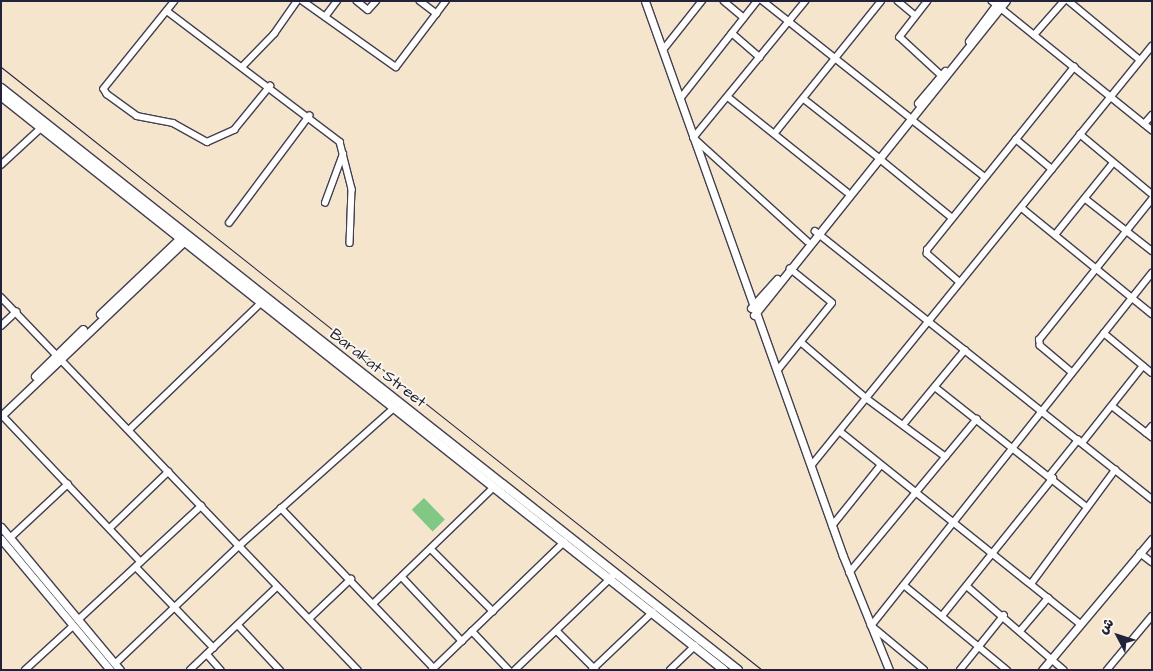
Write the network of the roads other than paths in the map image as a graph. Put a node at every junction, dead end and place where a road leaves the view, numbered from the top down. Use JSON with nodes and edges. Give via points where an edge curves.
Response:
{"nodes":[{"id":1,"x":175,"y":1,"type":"edge"},
{"id":2,"x":297,"y":1,"type":"edge"},
{"id":3,"x":303,"y":1,"type":"edge"},
{"id":4,"x":337,"y":1,"type":"edge"},
{"id":5,"x":357,"y":1,"type":"edge"},
{"id":6,"x":376,"y":1,"type":"edge"},
{"id":7,"x":420,"y":1,"type":"edge"},
{"id":8,"x":446,"y":1,"type":"edge"},
{"id":9,"x":643,"y":1,"type":"edge"},
{"id":10,"x":702,"y":1,"type":"edge"},
{"id":11,"x":724,"y":1,"type":"edge"},
{"id":12,"x":757,"y":1,"type":"edge"},
{"id":13,"x":763,"y":1,"type":"edge"},
{"id":14,"x":806,"y":1,"type":"edge"},
{"id":15,"x":881,"y":1,"type":"edge"},
{"id":16,"x":898,"y":1,"type":"edge"},
{"id":17,"x":928,"y":1,"type":"edge"},
{"id":18,"x":1006,"y":1,"type":"edge"},
{"id":19,"x":1064,"y":1,"type":"edge"},
{"id":20,"x":1068,"y":1,"type":"edge"},
{"id":21,"x":997,"y":4,"type":"edge"},
{"id":22,"x":167,"y":11,"type":"junction"},
{"id":23,"x":436,"y":14,"type":"junction"},
{"id":24,"x":916,"y":16,"type":"junction"},
{"id":25,"x":325,"y":17,"type":"junction"},
{"id":26,"x":744,"y":18,"type":"junction"},
{"id":27,"x":789,"y":22,"type":"junction"},
{"id":28,"x":732,"y":33,"type":"junction"},
{"id":29,"x":1034,"y":35,"type":"junction"},
{"id":30,"x":1152,"y":46,"type":"edge"},
{"id":31,"x":662,"y":50,"type":"junction"},
{"id":32,"x":760,"y":57,"type":"junction"},
{"id":33,"x":835,"y":60,"type":"junction"},
{"id":34,"x":1140,"y":60,"type":"junction"},
{"id":35,"x":243,"y":66,"type":"junction"},
{"id":36,"x":1074,"y":68,"type":"junction"},
{"id":37,"x":941,"y":75,"type":"junction"},
{"id":38,"x":270,"y":86,"type":"junction"},
{"id":39,"x":1,"y":88,"type":"edge"},
{"id":40,"x":1,"y":96,"type":"edge"},
{"id":41,"x":1110,"y":96,"type":"junction"},
{"id":42,"x":728,"y":97,"type":"junction"},
{"id":43,"x":680,"y":99,"type":"junction"},
{"id":44,"x":804,"y":99,"type":"junction"},
{"id":45,"x":1152,"y":115,"type":"edge"},
{"id":46,"x":309,"y":116,"type":"junction"},
{"id":47,"x":910,"y":118,"type":"junction"},
{"id":48,"x":1144,"y":124,"type":"junction"},
{"id":49,"x":42,"y":127,"type":"junction"},
{"id":50,"x":1152,"y":130,"type":"edge"},
{"id":51,"x":775,"y":133,"type":"junction"},
{"id":52,"x":1080,"y":134,"type":"junction"},
{"id":53,"x":694,"y":138,"type":"junction"},
{"id":54,"x":1016,"y":139,"type":"junction"},
{"id":55,"x":344,"y":152,"type":"junction"},
{"id":56,"x":878,"y":157,"type":"junction"},
{"id":57,"x":1114,"y":164,"type":"junction"},
{"id":58,"x":1,"y":166,"type":"edge"},
{"id":59,"x":1052,"y":170,"type":"junction"},
{"id":60,"x":985,"y":177,"type":"junction"},
{"id":61,"x":847,"y":192,"type":"junction"},
{"id":62,"x":1152,"y":194,"type":"edge"},
{"id":63,"x":1152,"y":199,"type":"edge"},
{"id":64,"x":1087,"y":200,"type":"junction"},
{"id":65,"x":325,"y":203,"type":"dead end"},
{"id":66,"x":1022,"y":208,"type":"junction"},
{"id":67,"x":951,"y":217,"type":"junction"},
{"id":68,"x":229,"y":223,"type":"dead end"},
{"id":69,"x":1126,"y":230,"type":"junction"},
{"id":70,"x":817,"y":232,"type":"junction"},
{"id":71,"x":1055,"y":235,"type":"junction"},
{"id":72,"x":185,"y":237,"type":"junction"},
{"id":73,"x":807,"y":241,"type":"junction"},
{"id":74,"x":350,"y":243,"type":"dead end"},
{"id":75,"x":1152,"y":251,"type":"edge"},
{"id":76,"x":790,"y":269,"type":"junction"},
{"id":77,"x":1096,"y":269,"type":"junction"},
{"id":78,"x":1152,"y":273,"type":"edge"},
{"id":79,"x":960,"y":282,"type":"junction"},
{"id":80,"x":1,"y":297,"type":"edge"},
{"id":81,"x":1132,"y":299,"type":"junction"},
{"id":82,"x":261,"y":303,"type":"junction"},
{"id":83,"x":753,"y":311,"type":"junction"},
{"id":84,"x":16,"y":312,"type":"junction"},
{"id":85,"x":1152,"y":314,"type":"edge"},
{"id":86,"x":929,"y":321,"type":"junction"},
{"id":87,"x":1,"y":326,"type":"edge"},
{"id":88,"x":1104,"y":333,"type":"junction"},
{"id":89,"x":801,"y":342,"type":"junction"},
{"id":90,"x":965,"y":350,"type":"junction"},
{"id":91,"x":59,"y":356,"type":"junction"},
{"id":92,"x":1143,"y":366,"type":"junction"},
{"id":93,"x":777,"y":371,"type":"junction"},
{"id":94,"x":1072,"y":373,"type":"junction"},
{"id":95,"x":1152,"y":374,"type":"edge"},
{"id":96,"x":935,"y":387,"type":"junction"},
{"id":97,"x":866,"y":398,"type":"junction"},
{"id":98,"x":1112,"y":406,"type":"junction"},
{"id":99,"x":394,"y":408,"type":"junction"},
{"id":100,"x":1042,"y":412,"type":"junction"},
{"id":101,"x":2,"y":413,"type":"edge"},
{"id":102,"x":977,"y":419,"type":"junction"},
{"id":103,"x":904,"y":425,"type":"junction"},
{"id":104,"x":1152,"y":426,"type":"edge"},
{"id":105,"x":129,"y":430,"type":"junction"},
{"id":106,"x":842,"y":432,"type":"junction"},
{"id":107,"x":1149,"y":435,"type":"edge"},
{"id":108,"x":1080,"y":442,"type":"junction"},
{"id":109,"x":1014,"y":447,"type":"junction"},
{"id":110,"x":946,"y":457,"type":"junction"},
{"id":111,"x":881,"y":465,"type":"junction"},
{"id":112,"x":811,"y":466,"type":"junction"},
{"id":113,"x":1115,"y":470,"type":"junction"},
{"id":114,"x":168,"y":472,"type":"junction"},
{"id":115,"x":1051,"y":477,"type":"junction"},
{"id":116,"x":68,"y":484,"type":"junction"},
{"id":117,"x":493,"y":488,"type":"junction"},
{"id":118,"x":917,"y":494,"type":"junction"},
{"id":119,"x":1152,"y":499,"type":"edge"},
{"id":120,"x":201,"y":506,"type":"junction"},
{"id":121,"x":1088,"y":507,"type":"junction"},
{"id":122,"x":281,"y":508,"type":"junction"},
{"id":123,"x":954,"y":523,"type":"junction"},
{"id":124,"x":832,"y":526,"type":"junction"},
{"id":125,"x":1,"y":527,"type":"edge"},
{"id":126,"x":110,"y":528,"type":"junction"},
{"id":127,"x":10,"y":538,"type":"junction"},
{"id":128,"x":1,"y":539,"type":"edge"},
{"id":129,"x":1152,"y":539,"type":"edge"},
{"id":130,"x":564,"y":542,"type":"junction"},
{"id":131,"x":239,"y":546,"type":"junction"},
{"id":132,"x":431,"y":549,"type":"junction"},
{"id":133,"x":1140,"y":553,"type":"junction"},
{"id":134,"x":993,"y":554,"type":"junction"},
{"id":135,"x":142,"y":562,"type":"junction"},
{"id":136,"x":1152,"y":562,"type":"edge"},
{"id":137,"x":136,"y":567,"type":"junction"},
{"id":138,"x":849,"y":573,"type":"junction"},
{"id":139,"x":613,"y":576,"type":"junction"},
{"id":140,"x":402,"y":578,"type":"junction"},
{"id":141,"x":351,"y":579,"type":"junction"},
{"id":142,"x":1031,"y":584,"type":"junction"},
{"id":143,"x":904,"y":585,"type":"junction"},
{"id":144,"x":967,"y":586,"type":"junction"},
{"id":145,"x":278,"y":587,"type":"junction"},
{"id":146,"x":1048,"y":598,"type":"junction"},
{"id":147,"x":374,"y":603,"type":"junction"},
{"id":148,"x":176,"y":607,"type":"junction"},
{"id":149,"x":493,"y":611,"type":"junction"},
{"id":150,"x":653,"y":612,"type":"junction"},
{"id":151,"x":1004,"y":615,"type":"junction"},
{"id":152,"x":942,"y":616,"type":"junction"},
{"id":153,"x":1152,"y":616,"type":"edge"},
{"id":154,"x":309,"y":619,"type":"junction"},
{"id":155,"x":75,"y":623,"type":"junction"},
{"id":156,"x":1080,"y":624,"type":"junction"},
{"id":157,"x":238,"y":625,"type":"junction"},
{"id":158,"x":871,"y":626,"type":"junction"},
{"id":159,"x":1021,"y":630,"type":"junction"},
{"id":160,"x":472,"y":631,"type":"junction"},
{"id":161,"x":557,"y":631,"type":"junction"},
{"id":162,"x":462,"y":641,"type":"junction"},
{"id":163,"x":695,"y":646,"type":"junction"},
{"id":164,"x":978,"y":646,"type":"junction"},
{"id":165,"x":877,"y":647,"type":"junction"},
{"id":166,"x":214,"y":648,"type":"junction"},
{"id":167,"x":207,"y":654,"type":"junction"},
{"id":168,"x":1051,"y":658,"type":"junction"},
{"id":169,"x":115,"y":668,"type":"edge"},
{"id":170,"x":277,"y":669,"type":"edge"},
{"id":171,"x":355,"y":669,"type":"edge"},
{"id":172,"x":433,"y":669,"type":"edge"},
{"id":173,"x":594,"y":669,"type":"edge"},
{"id":174,"x":25,"y":670,"type":"edge"},
{"id":175,"x":190,"y":670,"type":"edge"},
{"id":176,"x":221,"y":670,"type":"edge"},
{"id":177,"x":509,"y":670,"type":"edge"},
{"id":178,"x":515,"y":670,"type":"edge"},
{"id":179,"x":670,"y":670,"type":"edge"},
{"id":180,"x":724,"y":670,"type":"edge"},
{"id":181,"x":738,"y":670,"type":"edge"},
{"id":182,"x":885,"y":670,"type":"edge"},
{"id":183,"x":889,"y":670,"type":"edge"},
{"id":184,"x":924,"y":670,"type":"edge"},
{"id":185,"x":960,"y":670,"type":"edge"},
{"id":186,"x":1007,"y":670,"type":"edge"},
{"id":187,"x":1042,"y":670,"type":"edge"},
{"id":188,"x":1064,"y":670,"type":"edge"},
{"id":189,"x":1107,"y":670,"type":"edge"}],
"edges":[{"from":1,"to":22,"type":"street"},
{"from":2,"to":35,"type":"street","via":[[274,34]]},
{"from":3,"to":25,"type":"street"},
{"from":4,"to":25,"type":"street"},
{"from":5,"to":6,"type":"street","via":[[368,10]]},
{"from":7,"to":23,"type":"street"},
{"from":8,"to":23,"type":"street"},
{"from":9,"to":31,"type":"street"},
{"from":9,"to":83,"type":"street"},
{"from":10,"to":31,"type":"street"},
{"from":11,"to":26,"type":"street"},
{"from":12,"to":26,"type":"street"},
{"from":13,"to":27,"type":"street"},
{"from":14,"to":27,"type":"street"},
{"from":15,"to":33,"type":"street"},
{"from":16,"to":24,"type":"street"},
{"from":17,"to":24,"type":"street"},
{"from":18,"to":21,"type":"street"},
{"from":19,"to":29,"type":"street"},
{"from":20,"to":34,"type":"street"},
{"from":21,"to":29,"type":"street"},
{"from":21,"to":37,"type":"street"},
{"from":21,"to":47,"type":"street"},
{"from":22,"to":35,"type":"street"},
{"from":22,"to":38,"type":"street","via":[[104,89],[137,116],[173,123],[207,142],[229,135]]},
{"from":23,"to":25,"type":"street","via":[[396,68]]},
{"from":24,"to":37,"type":"street","via":[[900,37]]},
{"from":26,"to":28,"type":"street"},
{"from":27,"to":32,"type":"street"},
{"from":27,"to":33,"type":"street"},
{"from":28,"to":32,"type":"street"},
{"from":28,"to":43,"type":"street"},
{"from":29,"to":36,"type":"street"},
{"from":30,"to":34,"type":"street"},
{"from":31,"to":43,"type":"street"},
{"from":32,"to":42,"type":"street"},
{"from":33,"to":44,"type":"street"},
{"from":33,"to":47,"type":"street"},
{"from":34,"to":41,"type":"street"},
{"from":35,"to":38,"type":"street"},
{"from":36,"to":41,"type":"street"},
{"from":36,"to":54,"type":"street"},
{"from":37,"to":47,"type":"street"},
{"from":38,"to":46,"type":"street"},
{"from":39,"to":72,"type":"main road","name":"Barakat Street"},
{"from":40,"to":49,"type":"main road","name":"Barakat Street"},
{"from":41,"to":48,"type":"street"},
{"from":41,"to":52,"type":"street"},
{"from":42,"to":51,"type":"street"},
{"from":42,"to":53,"type":"street"},
{"from":43,"to":53,"type":"street"},
{"from":44,"to":51,"type":"street"},
{"from":44,"to":56,"type":"street"},
{"from":45,"to":48,"type":"street"},
{"from":46,"to":55,"type":"street","via":[[336,137]]},
{"from":46,"to":68,"type":"street"},
{"from":47,"to":56,"type":"street"},
{"from":47,"to":60,"type":"street"},
{"from":48,"to":50,"type":"street"},
{"from":49,"to":58,"type":"street"},
{"from":49,"to":72,"type":"main road","name":"Barakat Street"},
{"from":51,"to":61,"type":"street"},
{"from":52,"to":57,"type":"street"},
{"from":52,"to":59,"type":"street"},
{"from":53,"to":73,"type":"street"},
{"from":53,"to":83,"type":"street"},
{"from":54,"to":59,"type":"street"},
{"from":54,"to":60,"type":"street"},
{"from":55,"to":65,"type":"street"},
{"from":55,"to":74,"type":"street","via":[[352,189]]},
{"from":56,"to":61,"type":"street"},
{"from":56,"to":67,"type":"street"},
{"from":56,"to":70,"type":"street"},
{"from":57,"to":62,"type":"street"},
{"from":57,"to":64,"type":"street"},
{"from":59,"to":66,"type":"street"},
{"from":60,"to":67,"type":"street"},
{"from":61,"to":70,"type":"street"},
{"from":63,"to":69,"type":"street"},
{"from":64,"to":69,"type":"street"},
{"from":64,"to":71,"type":"street"},
{"from":66,"to":71,"type":"street"},
{"from":66,"to":79,"type":"street"},
{"from":67,"to":79,"type":"street","via":[[926,252]]},
{"from":69,"to":75,"type":"street"},
{"from":69,"to":77,"type":"street"},
{"from":70,"to":73,"type":"street"},
{"from":70,"to":76,"type":"street"},
{"from":70,"to":86,"type":"street"},
{"from":71,"to":77,"type":"street"},
{"from":72,"to":82,"type":"main road","name":"Barakat Street"},
{"from":72,"to":91,"type":"street"},
{"from":72,"to":139,"type":"main road","name":"Barakat Street"},
{"from":73,"to":83,"type":"street"},
{"from":76,"to":83,"type":"street"},
{"from":76,"to":89,"type":"street","via":[[832,303]]},
{"from":77,"to":81,"type":"street"},
{"from":77,"to":94,"type":"street","via":[[1038,343]]},
{"from":78,"to":81,"type":"street"},
{"from":79,"to":86,"type":"street"},
{"from":80,"to":84,"type":"street"},
{"from":81,"to":85,"type":"street"},
{"from":81,"to":88,"type":"street"},
{"from":82,"to":99,"type":"main road","name":"Barakat Street"},
{"from":82,"to":105,"type":"street"},
{"from":83,"to":93,"type":"street"},
{"from":83,"to":165,"type":"street","via":[[846,576]]},
{"from":84,"to":87,"type":"street"},
{"from":84,"to":91,"type":"street"},
{"from":86,"to":90,"type":"street"},
{"from":86,"to":97,"type":"street"},
{"from":88,"to":92,"type":"street"},
{"from":88,"to":94,"type":"street"},
{"from":89,"to":93,"type":"street"},
{"from":89,"to":97,"type":"street"},
{"from":90,"to":96,"type":"street"},
{"from":90,"to":100,"type":"street"},
{"from":91,"to":101,"type":"street"},
{"from":91,"to":105,"type":"street"},
{"from":92,"to":95,"type":"street"},
{"from":92,"to":98,"type":"street"},
{"from":93,"to":112,"type":"street"},
{"from":94,"to":100,"type":"street"},
{"from":96,"to":102,"type":"street"},
{"from":96,"to":103,"type":"street"},
{"from":97,"to":103,"type":"street"},
{"from":97,"to":106,"type":"street"},
{"from":98,"to":107,"type":"street"},
{"from":98,"to":108,"type":"street"},
{"from":99,"to":117,"type":"main road","name":"Barakat Street"},
{"from":99,"to":122,"type":"street"},
{"from":100,"to":108,"type":"street"},
{"from":100,"to":109,"type":"street"},
{"from":101,"to":116,"type":"street"},
{"from":102,"to":109,"type":"street"},
{"from":102,"to":110,"type":"street"},
{"from":103,"to":110,"type":"street"},
{"from":104,"to":107,"type":"street"},
{"from":105,"to":114,"type":"street"},
{"from":106,"to":111,"type":"street"},
{"from":106,"to":112,"type":"street"},
{"from":108,"to":113,"type":"street"},
{"from":108,"to":115,"type":"street"},
{"from":109,"to":115,"type":"street"},
{"from":109,"to":123,"type":"street"},
{"from":110,"to":118,"type":"street"},
{"from":111,"to":118,"type":"street"},
{"from":111,"to":124,"type":"street"},
{"from":112,"to":124,"type":"street"},
{"from":113,"to":119,"type":"street"},
{"from":113,"to":121,"type":"street"},
{"from":114,"to":120,"type":"street"},
{"from":114,"to":126,"type":"street"},
{"from":115,"to":121,"type":"street"},
{"from":115,"to":134,"type":"street"},
{"from":116,"to":126,"type":"street"},
{"from":116,"to":127,"type":"street"},
{"from":117,"to":130,"type":"main road","name":"Barakat Street"},
{"from":117,"to":132,"type":"street"},
{"from":118,"to":123,"type":"street"},
{"from":118,"to":138,"type":"street"},
{"from":120,"to":131,"type":"street"},
{"from":120,"to":135,"type":"street"},
{"from":121,"to":142,"type":"street"},
{"from":122,"to":131,"type":"street"},
{"from":122,"to":141,"type":"street"},
{"from":123,"to":134,"type":"street"},
{"from":123,"to":143,"type":"street"},
{"from":124,"to":138,"type":"street"},
{"from":125,"to":127,"type":"street"},
{"from":126,"to":135,"type":"street"},
{"from":127,"to":155,"type":"street"},
{"from":128,"to":155,"type":"street"},
{"from":129,"to":133,"type":"street"},
{"from":130,"to":139,"type":"main road","name":"Barakat Street"},
{"from":130,"to":149,"type":"street"},
{"from":131,"to":145,"type":"street"},
{"from":131,"to":148,"type":"street"},
{"from":132,"to":140,"type":"street"},
{"from":132,"to":149,"type":"street"},
{"from":133,"to":136,"type":"street"},
{"from":133,"to":156,"type":"street"},
{"from":134,"to":142,"type":"street"},
{"from":134,"to":144,"type":"street"},
{"from":135,"to":137,"type":"street"},
{"from":137,"to":148,"type":"street"},
{"from":137,"to":155,"type":"street"},
{"from":138,"to":158,"type":"street"},
{"from":139,"to":150,"type":"main road","name":"Barakat Street"},
{"from":139,"to":161,"type":"street"},
{"from":139,"to":181,"type":"main road","name":"Barakat Street"},
{"from":140,"to":147,"type":"street"},
{"from":140,"to":162,"type":"street"},
{"from":141,"to":147,"type":"street"},
{"from":141,"to":154,"type":"street"},
{"from":142,"to":146,"type":"street"},
{"from":143,"to":152,"type":"street"},
{"from":143,"to":158,"type":"street"},
{"from":144,"to":151,"type":"street"},
{"from":144,"to":152,"type":"street"},
{"from":145,"to":154,"type":"street"},
{"from":145,"to":157,"type":"street"},
{"from":146,"to":156,"type":"street"},
{"from":146,"to":159,"type":"street"},
{"from":147,"to":172,"type":"street"},
{"from":148,"to":166,"type":"street"},
{"from":148,"to":169,"type":"street"},
{"from":149,"to":160,"type":"street"},
{"from":150,"to":163,"type":"main road","name":"Barakat Street"},
{"from":150,"to":173,"type":"street"},
{"from":151,"to":159,"type":"street"},
{"from":151,"to":164,"type":"street"},
{"from":152,"to":164,"type":"street"},
{"from":153,"to":189,"type":"street"},
{"from":154,"to":171,"type":"street"},
{"from":155,"to":169,"type":"street"},
{"from":155,"to":174,"type":"street"},
{"from":156,"to":168,"type":"street"},
{"from":157,"to":166,"type":"street"},
{"from":157,"to":170,"type":"street"},
{"from":158,"to":165,"type":"street"},
{"from":158,"to":184,"type":"street"},
{"from":159,"to":168,"type":"street"},
{"from":160,"to":162,"type":"street"},
{"from":160,"to":177,"type":"street"},
{"from":161,"to":173,"type":"street"},
{"from":161,"to":178,"type":"street"},
{"from":162,"to":172,"type":"street"},
{"from":163,"to":179,"type":"street"},
{"from":163,"to":180,"type":"main road","name":"Barakat Street"},
{"from":164,"to":185,"type":"street"},
{"from":164,"to":186,"type":"street"},
{"from":165,"to":182,"type":"street"},
{"from":165,"to":183,"type":"street"},
{"from":166,"to":167,"type":"street"},
{"from":167,"to":175,"type":"street"},
{"from":167,"to":176,"type":"street"},
{"from":168,"to":187,"type":"street"},
{"from":168,"to":188,"type":"street"}]}
